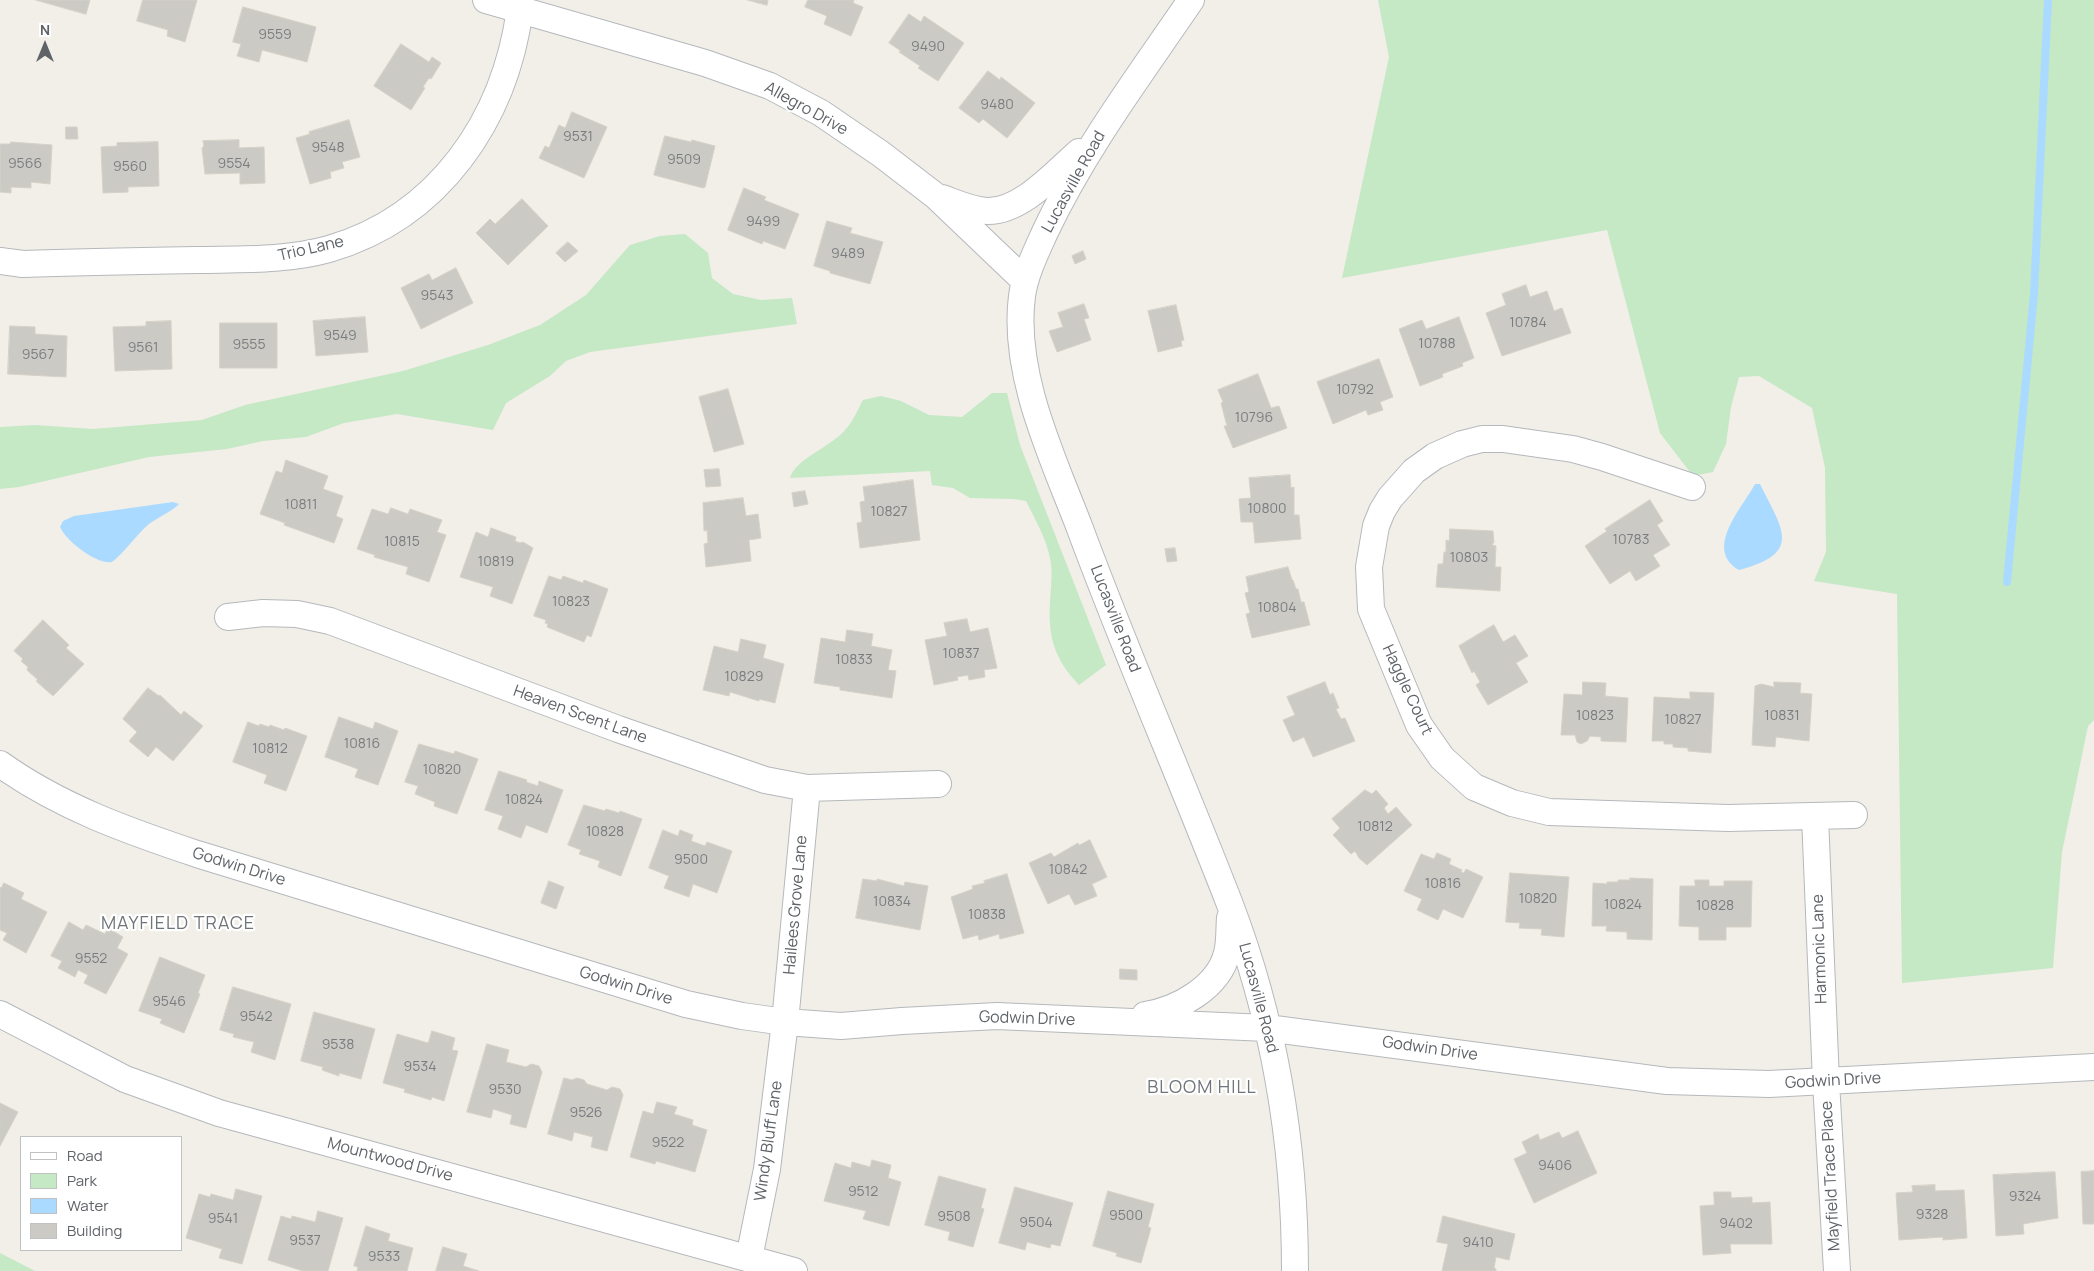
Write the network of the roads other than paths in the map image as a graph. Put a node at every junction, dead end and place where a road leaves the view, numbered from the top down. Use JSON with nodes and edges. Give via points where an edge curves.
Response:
{"nodes":[{"id":1,"x":486,"y":0,"type":"edge"},
{"id":2,"x":1191,"y":0,"type":"edge"},
{"id":3,"x":520,"y":9,"type":"junction"},
{"id":4,"x":1100,"y":133,"type":"junction"},
{"id":5,"x":936,"y":197,"type":"junction"},
{"id":6,"x":0,"y":261,"type":"edge"},
{"id":7,"x":1025,"y":281,"type":"junction"},
{"id":8,"x":1692,"y":487,"type":"dead end"},
{"id":9,"x":228,"y":617,"type":"dead end"},
{"id":10,"x":0,"y":764,"type":"edge"},
{"id":11,"x":938,"y":784,"type":"dead end"},
{"id":12,"x":807,"y":788,"type":"junction"},
{"id":13,"x":1854,"y":815,"type":"dead end"},
{"id":14,"x":1815,"y":816,"type":"junction"},
{"id":15,"x":1230,"y":905,"type":"junction"},
{"id":16,"x":0,"y":1014,"type":"edge"},
{"id":17,"x":1105,"y":1021,"type":"junction"},
{"id":18,"x":785,"y":1022,"type":"junction"},
{"id":19,"x":1268,"y":1028,"type":"junction"},
{"id":20,"x":2094,"y":1067,"type":"edge"},
{"id":21,"x":1826,"y":1082,"type":"junction"},
{"id":22,"x":749,"y":1258,"type":"junction"},
{"id":23,"x":794,"y":1271,"type":"edge"},
{"id":24,"x":1295,"y":1271,"type":"edge"},
{"id":25,"x":1837,"y":1271,"type":"edge"}],
"edges":[{"from":1,"to":3,"type":"street","name":"Allegro Drive"},
{"from":2,"to":4,"type":"street","name":"Lucasville Road"},
{"from":3,"to":5,"type":"street","name":"Allegro Drive","via":[[705,63],[770,86],[821,114],[881,154]]},
{"from":3,"to":6,"type":"street","name":"Trio Lane","via":[[507,72],[490,113],[467,151],[405,214],[376,231],[329,249],[279,258],[23,264]]},
{"from":4,"to":5,"type":"street","via":[[1042,185],[1006,207],[979,210]]},
{"from":4,"to":7,"type":"street","name":"Lucasville Road","via":[[1060,199]]},
{"from":5,"to":7,"type":"street","name":"Allegro Drive"},
{"from":7,"to":15,"type":"street","name":"Lucasville Road","via":[[1021,332],[1038,417],[1112,616]]},
{"from":8,"to":14,"type":"street","name":"Haggle Court","via":[[1602,457],[1550,446],[1503,438],[1462,444],[1435,456],[1414,471],[1382,511],[1368,567],[1371,609],[1419,725],[1442,758],[1474,787],[1512,803],[1549,812],[1728,818]]},
{"from":9,"to":12,"type":"street","name":"Heaven Scent Lane","via":[[262,613],[297,614],[330,621],[722,767]]},
{"from":10,"to":18,"type":"street","name":"Godwin Drive","via":[[28,784],[76,808],[197,854],[686,1004]]},
{"from":11,"to":12,"type":"street","name":"Heaven Scent Lane"},
{"from":12,"to":18,"type":"street","name":"Hailees Grove Lane"},
{"from":13,"to":14,"type":"street","name":"Haggle Court"},
{"from":14,"to":21,"type":"street","name":"Harmonic Lane"},
{"from":15,"to":17,"type":"street","via":[[1227,955],[1201,991],[1167,1010]]},
{"from":15,"to":19,"type":"street","name":"Lucasville Road"},
{"from":16,"to":22,"type":"street","name":"Mountwood Drive","via":[[124,1079],[219,1113]]},
{"from":17,"to":18,"type":"street","name":"Godwin Drive","via":[[997,1016],[841,1026]]},
{"from":17,"to":19,"type":"street","name":"Godwin Drive"},
{"from":18,"to":22,"type":"street","name":"Windy Bluff Lane","via":[[767,1169]]},
{"from":19,"to":21,"type":"street","name":"Godwin Drive","via":[[1667,1081]]},
{"from":19,"to":24,"type":"street","name":"Lucasville Road","via":[[1288,1147]]},
{"from":20,"to":21,"type":"street","name":"Godwin Drive"},
{"from":21,"to":25,"type":"street","name":"Mayfield Trace Place"},
{"from":22,"to":23,"type":"street","name":"Mountwood Drive"}]}
